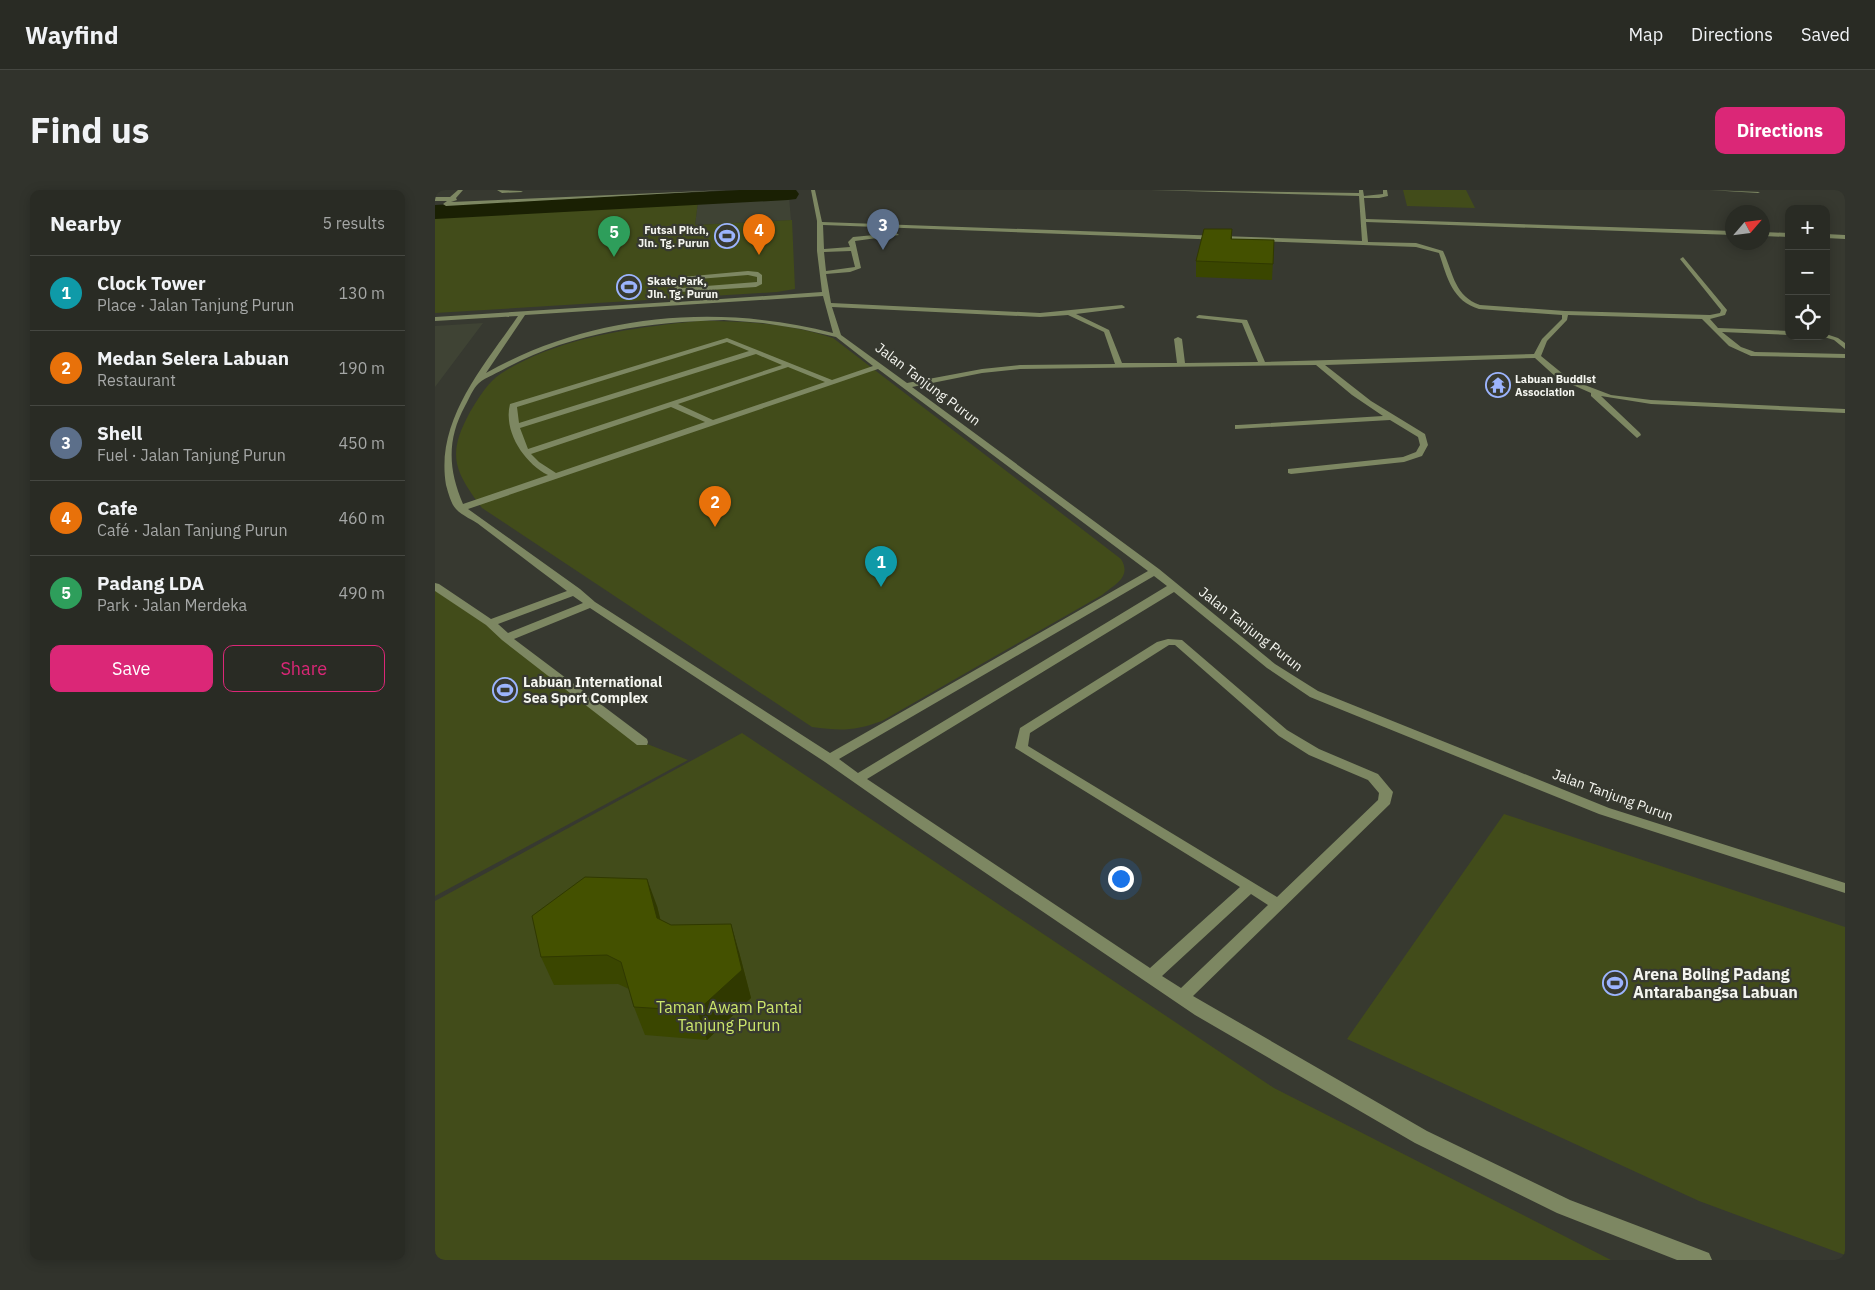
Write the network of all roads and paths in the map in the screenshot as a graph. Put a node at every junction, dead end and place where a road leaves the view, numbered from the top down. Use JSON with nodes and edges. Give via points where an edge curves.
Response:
{"nodes":[{"id":1,"x":461,"y":190,"type":"edge"},
{"id":2,"x":499,"y":190,"type":"edge"},
{"id":3,"x":628,"y":190,"type":"edge"},
{"id":4,"x":725,"y":190,"type":"edge"},
{"id":5,"x":813,"y":190,"type":"edge"},
{"id":6,"x":1152,"y":190,"type":"edge"},
{"id":7,"x":1159,"y":190,"type":"edge"},
{"id":8,"x":1385,"y":190,"type":"edge"},
{"id":9,"x":1711,"y":190,"type":"edge"},
{"id":10,"x":528,"y":192,"type":"dead end"},
{"id":11,"x":552,"y":192,"type":"edge"},
{"id":12,"x":1759,"y":192,"type":"dead end"},
{"id":13,"x":1361,"y":194,"type":"edge"},
{"id":14,"x":435,"y":199,"type":"edge"},
{"id":15,"x":451,"y":199,"type":"junction"},
{"id":16,"x":435,"y":204,"type":"edge"},
{"id":17,"x":446,"y":204,"type":"junction"},
{"id":18,"x":1362,"y":220,"type":"junction"},
{"id":19,"x":819,"y":223,"type":"junction"},
{"id":20,"x":1725,"y":233,"type":"edge"},
{"id":21,"x":1770,"y":234,"type":"edge"},
{"id":22,"x":896,"y":235,"type":"dead end"},
{"id":23,"x":1785,"y":235,"type":"edge"},
{"id":24,"x":1830,"y":236,"type":"edge"},
{"id":25,"x":1845,"y":237,"type":"edge"},
{"id":26,"x":1365,"y":242,"type":"junction"},
{"id":27,"x":853,"y":249,"type":"junction"},
{"id":28,"x":820,"y":251,"type":"junction"},
{"id":29,"x":1683,"y":260,"type":"dead end"},
{"id":30,"x":823,"y":273,"type":"junction"},
{"id":31,"x":677,"y":290,"type":"junction"},
{"id":32,"x":824,"y":294,"type":"junction"},
{"id":33,"x":673,"y":304,"type":"junction"},
{"id":34,"x":828,"y":305,"type":"junction"},
{"id":35,"x":1122,"y":307,"type":"dead end"},
{"id":36,"x":523,"y":313,"type":"junction"},
{"id":37,"x":1565,"y":313,"type":"junction"},
{"id":38,"x":1071,"y":314,"type":"junction"},
{"id":39,"x":1199,"y":317,"type":"dead end"},
{"id":40,"x":1704,"y":317,"type":"junction"},
{"id":41,"x":435,"y":319,"type":"edge"},
{"id":42,"x":1717,"y":330,"type":"junction"},
{"id":43,"x":1785,"y":333,"type":"edge"},
{"id":44,"x":839,"y":336,"type":"junction"},
{"id":45,"x":1830,"y":337,"type":"edge"},
{"id":46,"x":1177,"y":340,"type":"dead end"},
{"id":47,"x":1845,"y":347,"type":"edge"},
{"id":48,"x":755,"y":352,"type":"junction"},
{"id":49,"x":1537,"y":356,"type":"junction"},
{"id":50,"x":1845,"y":356,"type":"edge"},
{"id":51,"x":1181,"y":363,"type":"junction"},
{"id":52,"x":1262,"y":363,"type":"junction"},
{"id":53,"x":1318,"y":363,"type":"junction"},
{"id":54,"x":1119,"y":364,"type":"junction"},
{"id":55,"x":788,"y":365,"type":"junction"},
{"id":56,"x":880,"y":366,"type":"junction"},
{"id":57,"x":477,"y":381,"type":"junction"},
{"id":58,"x":831,"y":382,"type":"junction"},
{"id":59,"x":905,"y":386,"type":"junction"},
{"id":60,"x":1593,"y":392,"type":"junction"},
{"id":61,"x":671,"y":404,"type":"junction"},
{"id":62,"x":1845,"y":411,"type":"edge"},
{"id":63,"x":1390,"y":418,"type":"junction"},
{"id":64,"x":711,"y":422,"type":"junction"},
{"id":65,"x":514,"y":427,"type":"junction"},
{"id":66,"x":1239,"y":427,"type":"dead end"},
{"id":67,"x":1637,"y":435,"type":"dead end"},
{"id":68,"x":525,"y":453,"type":"junction"},
{"id":69,"x":1291,"y":471,"type":"dead end"},
{"id":70,"x":556,"y":476,"type":"junction"},
{"id":71,"x":460,"y":508,"type":"junction"},
{"id":72,"x":1155,"y":571,"type":"junction"},
{"id":73,"x":435,"y":586,"type":"edge"},
{"id":74,"x":1175,"y":587,"type":"junction"},
{"id":75,"x":576,"y":591,"type":"junction"},
{"id":76,"x":591,"y":604,"type":"junction"},
{"id":77,"x":490,"y":623,"type":"junction"},
{"id":78,"x":506,"y":638,"type":"junction"},
{"id":79,"x":642,"y":742,"type":"dead end"},
{"id":80,"x":830,"y":759,"type":"junction"},
{"id":81,"x":859,"y":778,"type":"junction"},
{"id":82,"x":1250,"y":886,"type":"junction"},
{"id":83,"x":1845,"y":888,"type":"edge"},
{"id":84,"x":1277,"y":904,"type":"junction"},
{"id":85,"x":1150,"y":977,"type":"junction"},
{"id":86,"x":1182,"y":997,"type":"junction"},
{"id":87,"x":1702,"y":1260,"type":"edge"}],
"edges":[{"from":1,"to":15,"type":"street"},
{"from":2,"to":10,"type":"street"},
{"from":3,"to":11,"type":"street"},
{"from":4,"to":17,"type":"street"},
{"from":5,"to":19,"type":"street"},
{"from":6,"to":7,"type":"street"},
{"from":7,"to":13,"type":"street"},
{"from":8,"to":13,"type":"street","via":[[1386,195],[1383,196]]},
{"from":9,"to":12,"type":"street"},
{"from":11,"to":15,"type":"street"},
{"from":13,"to":18,"type":"street"},
{"from":14,"to":15,"type":"street"},
{"from":15,"to":17,"type":"street"},
{"from":16,"to":17,"type":"street"},
{"from":18,"to":20,"type":"street"},
{"from":18,"to":26,"type":"street"},
{"from":19,"to":26,"type":"street"},
{"from":19,"to":28,"type":"street"},
{"from":21,"to":23,"type":"street"},
{"from":22,"to":27,"type":"street","via":[[853,239]]},
{"from":24,"to":25,"type":"street"},
{"from":26,"to":37,"type":"street","via":[[1416,245],[1441,252],[1461,300],[1471,305]]},
{"from":27,"to":28,"type":"street"},
{"from":27,"to":30,"type":"street","via":[[856,270]]},
{"from":28,"to":30,"type":"street"},
{"from":29,"to":40,"type":"street","via":[[1724,310],[1718,316]]},
{"from":30,"to":32,"type":"street"},
{"from":31,"to":31,"type":"street","via":[[680,281],[689,277],[749,273],[760,276],[760,283],[756,285]]},
{"from":31,"to":33,"type":"street"},
{"from":32,"to":33,"type":"street"},
{"from":32,"to":34,"type":"street"},
{"from":33,"to":36,"type":"street"},
{"from":34,"to":38,"type":"street"},
{"from":34,"to":44,"type":"street"},
{"from":35,"to":38,"type":"street","via":[[1089,308]]},
{"from":36,"to":41,"type":"street"},
{"from":36,"to":57,"type":"street"},
{"from":37,"to":40,"type":"street"},
{"from":37,"to":49,"type":"street","via":[[1565,319],[1544,340]]},
{"from":38,"to":54,"type":"street","via":[[1107,331]]},
{"from":39,"to":52,"type":"street","via":[[1245,321]]},
{"from":40,"to":42,"type":"street"},
{"from":42,"to":43,"type":"street"},
{"from":42,"to":50,"type":"street","via":[[1733,347],[1754,354]]},
{"from":44,"to":56,"type":"street","name":"Jalan Tanjung Purun"},
{"from":44,"to":57,"type":"street","via":[[785,323],[745,319],[658,323],[558,343],[509,363]]},
{"from":45,"to":47,"type":"street"},
{"from":46,"to":51,"type":"street"},
{"from":48,"to":55,"type":"street"},
{"from":48,"to":65,"type":"street"},
{"from":48,"to":65,"type":"street","via":[[727,340],[513,406]]},
{"from":49,"to":53,"type":"street"},
{"from":49,"to":60,"type":"street","via":[[1560,376]]},
{"from":51,"to":52,"type":"street"},
{"from":51,"to":54,"type":"street"},
{"from":52,"to":53,"type":"street"},
{"from":53,"to":63,"type":"street","via":[[1339,383]]},
{"from":54,"to":59,"type":"street","via":[[1001,368]]},
{"from":55,"to":58,"type":"street"},
{"from":55,"to":61,"type":"street"},
{"from":56,"to":58,"type":"street"},
{"from":56,"to":59,"type":"street","name":"Jalan Tanjung Purun"},
{"from":57,"to":71,"type":"street","via":[[445,429],[439,448],[443,481]]},
{"from":58,"to":64,"type":"street"},
{"from":59,"to":72,"type":"street","name":"Jalan Tanjung Purun"},
{"from":60,"to":62,"type":"street","via":[[1651,402]]},
{"from":60,"to":67,"type":"street"},
{"from":61,"to":64,"type":"street"},
{"from":61,"to":68,"type":"street"},
{"from":63,"to":66,"type":"street"},
{"from":63,"to":69,"type":"street","via":[[1422,436],[1424,446],[1419,454],[1404,460]]},
{"from":64,"to":70,"type":"street"},
{"from":65,"to":68,"type":"street"},
{"from":68,"to":70,"type":"street","via":[[539,469]]},
{"from":70,"to":71,"type":"street"},
{"from":71,"to":75,"type":"street"},
{"from":72,"to":74,"type":"street","name":"Jalan Tanjung Purun"},
{"from":72,"to":80,"type":"street"},
{"from":73,"to":77,"type":"street"},
{"from":74,"to":81,"type":"street"},
{"from":74,"to":83,"type":"street","name":"Jalan Tanjung Purun","via":[[1271,666],[1314,694],[1604,811]]},
{"from":75,"to":76,"type":"street"},
{"from":75,"to":77,"type":"street"},
{"from":76,"to":78,"type":"street"},
{"from":76,"to":80,"type":"street"},
{"from":77,"to":78,"type":"street"},
{"from":78,"to":79,"type":"street"},
{"from":80,"to":81,"type":"street"},
{"from":81,"to":85,"type":"street"},
{"from":82,"to":84,"type":"street"},
{"from":82,"to":84,"type":"street","via":[[1021,748],[1024,730],[1161,644],[1178,642],[1283,733],[1314,752],[1373,777],[1386,792],[1385,801]]},
{"from":82,"to":85,"type":"street"},
{"from":84,"to":86,"type":"street"},
{"from":85,"to":86,"type":"street"},
{"from":86,"to":87,"type":"street","via":[[1421,1137],[1564,1207]]}]}
